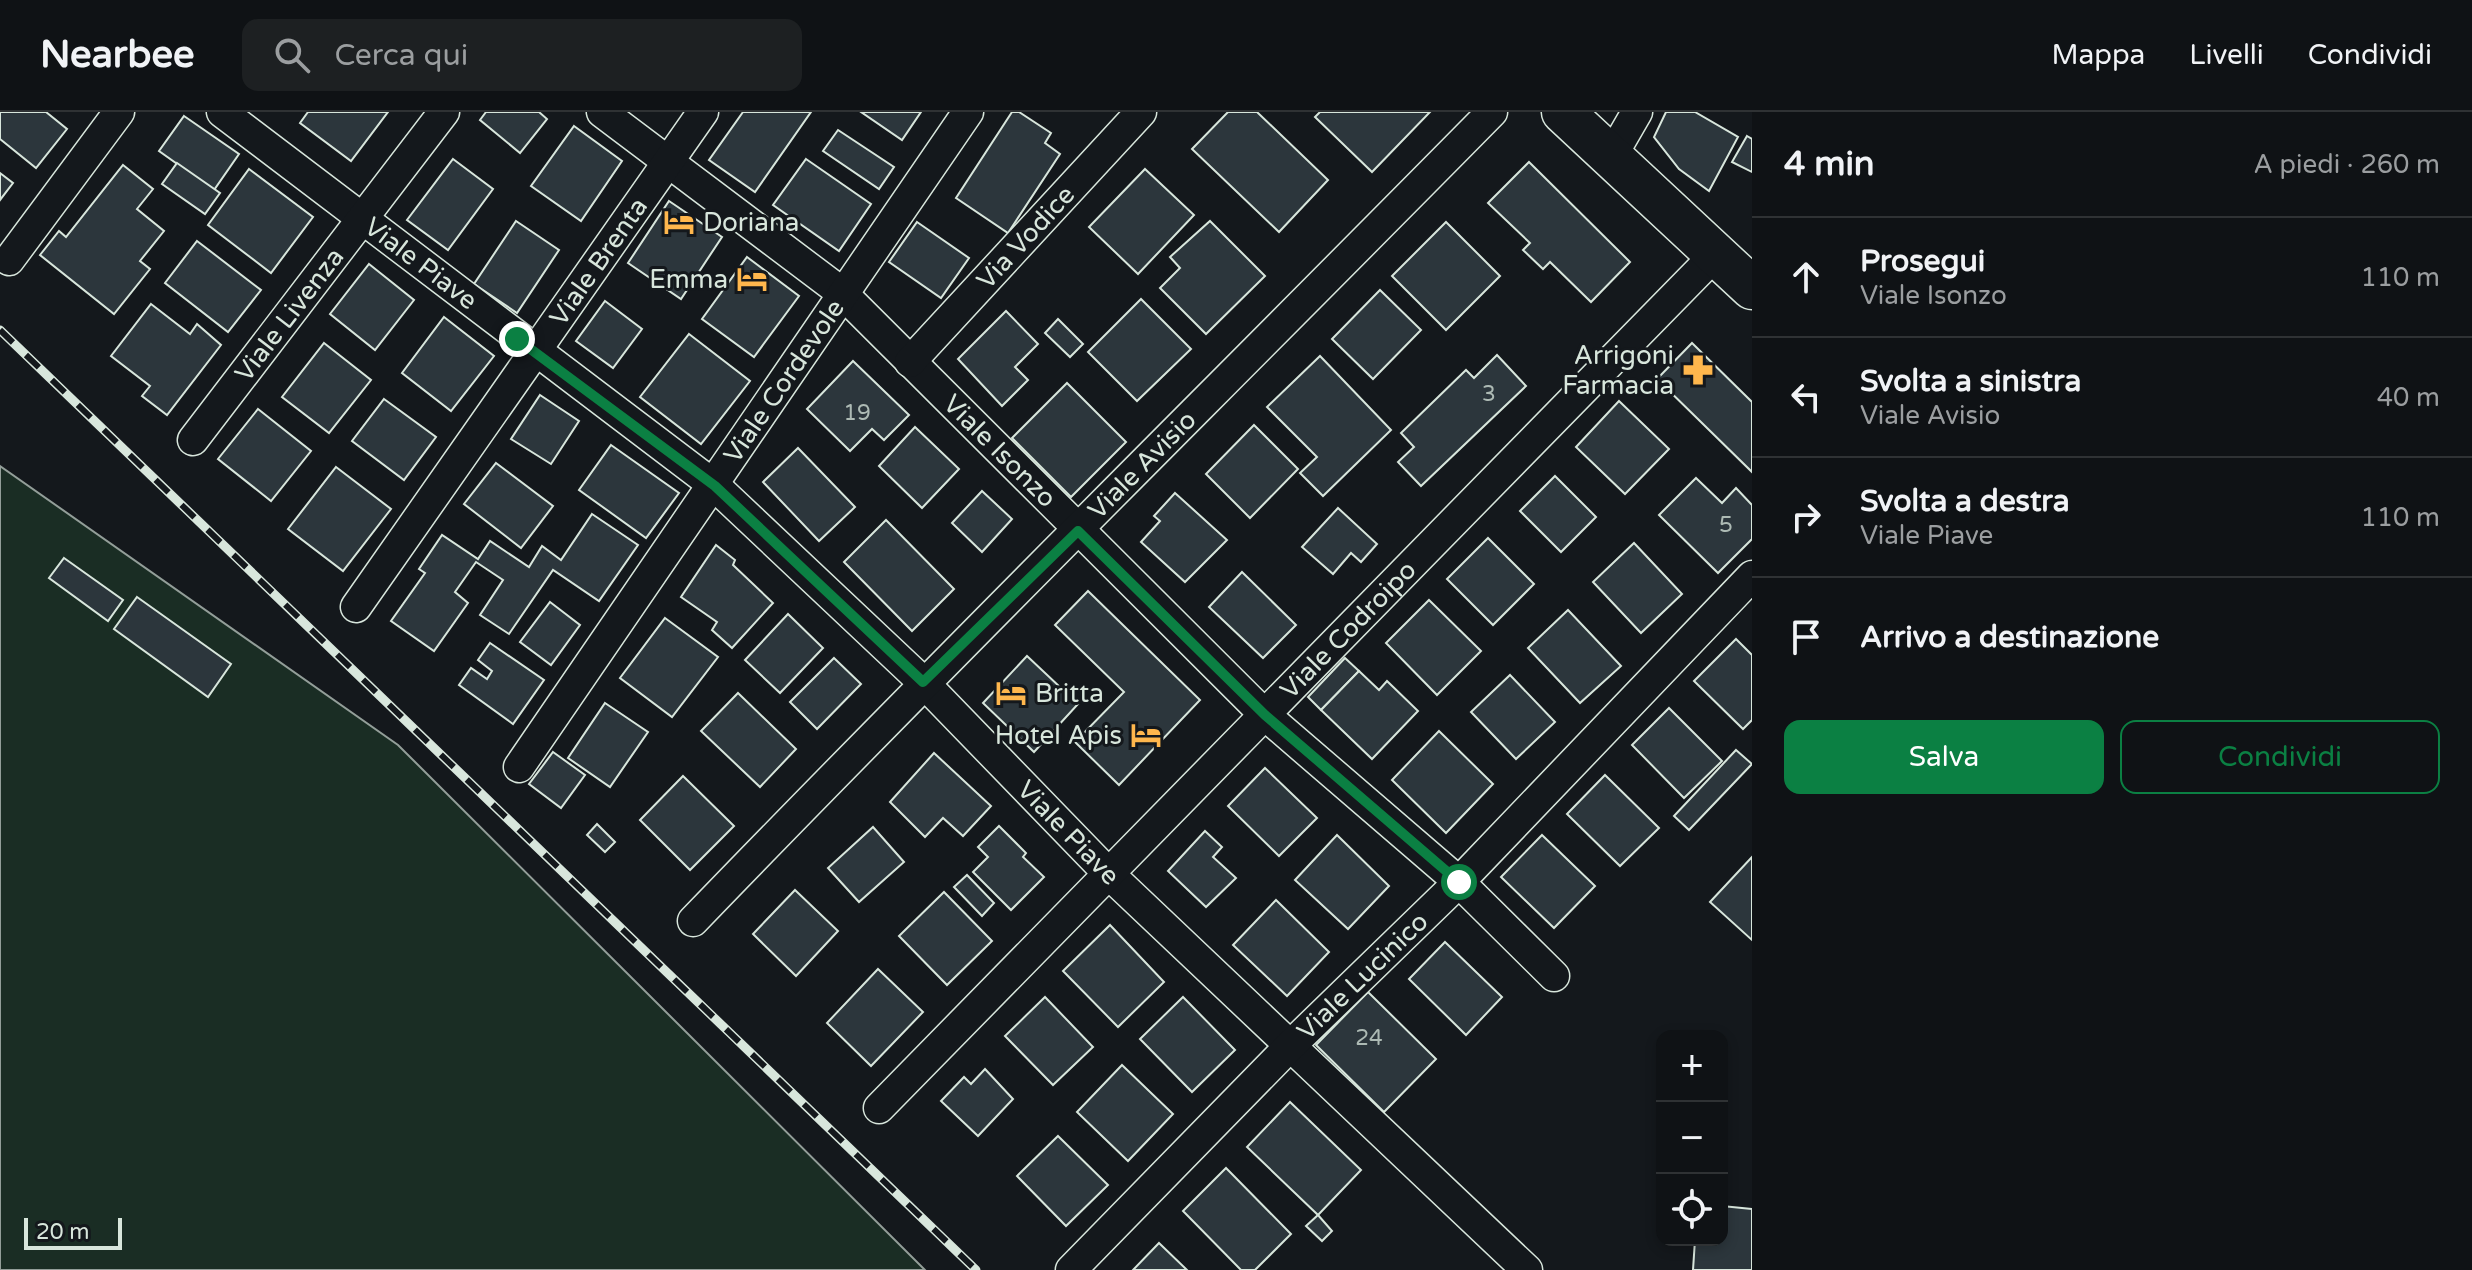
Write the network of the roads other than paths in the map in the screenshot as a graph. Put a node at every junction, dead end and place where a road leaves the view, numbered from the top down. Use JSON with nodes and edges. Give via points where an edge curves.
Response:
{"nodes":[{"id":1,"x":119,"y":112,"type":"edge"},
{"id":2,"x":222,"y":112,"type":"edge"},
{"id":3,"x":444,"y":112,"type":"edge"},
{"id":4,"x":602,"y":112,"type":"edge"},
{"id":5,"x":703,"y":112,"type":"edge"},
{"id":6,"x":968,"y":112,"type":"edge"},
{"id":7,"x":1141,"y":112,"type":"edge"},
{"id":8,"x":1492,"y":112,"type":"edge"},
{"id":9,"x":1563,"y":112,"type":"edge"},
{"id":10,"x":1637,"y":112,"type":"edge"},
{"id":11,"x":1611,"y":157,"type":"junction"},
{"id":12,"x":670,"y":162,"type":"junction"},
{"id":13,"x":361,"y":219,"type":"junction"},
{"id":14,"x":1716,"y":254,"type":"junction"},
{"id":15,"x":9,"y":260,"type":"dead end"},
{"id":16,"x":1752,"y":288,"type":"edge"},
{"id":17,"x":841,"y":292,"type":"junction"},
{"id":18,"x":536,"y":353,"type":"junction"},
{"id":19,"x":910,"y":362,"type":"junction"},
{"id":20,"x":193,"y":440,"type":"dead end"},
{"id":21,"x":715,"y":486,"type":"junction"},
{"id":22,"x":1078,"y":531,"type":"junction"},
{"id":23,"x":1752,"y":576,"type":"edge"},
{"id":24,"x":356,"y":607,"type":"dead end"},
{"id":25,"x":923,"y":682,"type":"junction"},
{"id":26,"x":1265,"y":715,"type":"junction"},
{"id":27,"x":519,"y":767,"type":"dead end"},
{"id":28,"x":1110,"y":875,"type":"junction"},
{"id":29,"x":1459,"y":882,"type":"junction"},
{"id":30,"x":693,"y":921,"type":"dead end"},
{"id":31,"x":1554,"y":976,"type":"dead end"},
{"id":32,"x":1290,"y":1046,"type":"junction"},
{"id":33,"x":879,"y":1108,"type":"dead end"},
{"id":34,"x":1071,"y":1270,"type":"edge"},
{"id":35,"x":1527,"y":1270,"type":"edge"}],
"edges":[{"from":1,"to":15,"type":"street"},
{"from":2,"to":13,"type":"street","name":"Viale Piave"},
{"from":3,"to":13,"type":"street","name":"Viale Livenza"},
{"from":4,"to":12,"type":"street","name":"Viale Isonzo"},
{"from":5,"to":12,"type":"street","name":"Viale Brenta"},
{"from":6,"to":17,"type":"street","name":"Viale Cordevole"},
{"from":7,"to":19,"type":"street","name":"Via Vodice"},
{"from":8,"to":22,"type":"street","name":"Viale Avisio"},
{"from":9,"to":11,"type":"street"},
{"from":10,"to":11,"type":"street"},
{"from":11,"to":14,"type":"street"},
{"from":12,"to":17,"type":"street","name":"Viale Isonzo"},
{"from":12,"to":18,"type":"street","name":"Viale Brenta"},
{"from":13,"to":18,"type":"street","name":"Viale Piave"},
{"from":13,"to":20,"type":"street","name":"Viale Livenza"},
{"from":14,"to":16,"type":"street"},
{"from":14,"to":26,"type":"street","name":"Viale Codroipo"},
{"from":17,"to":19,"type":"street","name":"Viale Isonzo"},
{"from":17,"to":21,"type":"street","name":"Viale Cordevole"},
{"from":18,"to":21,"type":"street","name":"Viale Piave"},
{"from":18,"to":24,"type":"street","name":"Viale Brenta"},
{"from":19,"to":22,"type":"street","name":"Viale Isonzo"},
{"from":21,"to":25,"type":"street","name":"Viale Piave"},
{"from":21,"to":27,"type":"street","name":"Viale Cordevole"},
{"from":22,"to":25,"type":"street","name":"Viale Avisio"},
{"from":22,"to":26,"type":"street","name":"Viale Isonzo"},
{"from":23,"to":29,"type":"street","name":"Viale Lucinico"},
{"from":25,"to":28,"type":"street","name":"Viale Piave"},
{"from":25,"to":30,"type":"street","name":"Viale Avisio"},
{"from":26,"to":28,"type":"street","name":"Viale Codroipo"},
{"from":26,"to":29,"type":"street","name":"Viale Isonzo"},
{"from":28,"to":32,"type":"street","name":"Viale Piave"},
{"from":28,"to":33,"type":"street","name":"Viale Codroipo"},
{"from":29,"to":31,"type":"street","name":"Viale Isonzo"},
{"from":29,"to":32,"type":"street","name":"Viale Lucinico"},
{"from":32,"to":34,"type":"street","name":"Viale Lucinico"},
{"from":32,"to":35,"type":"street","name":"Viale Piave"}]}
